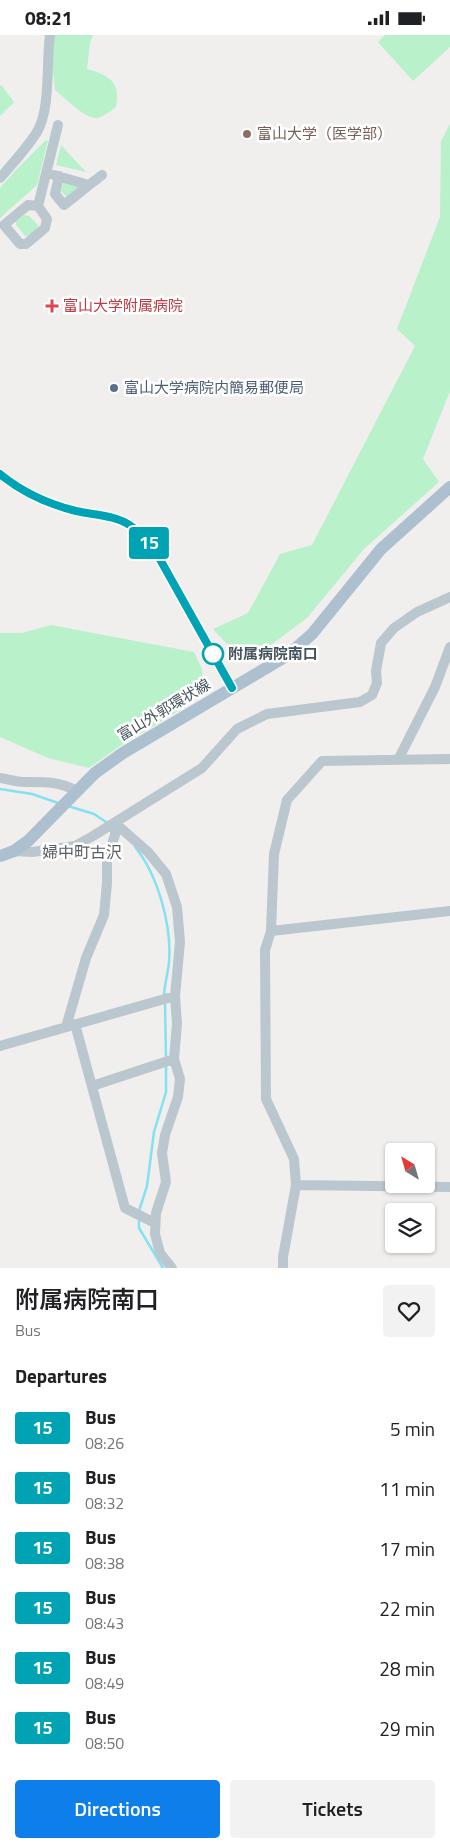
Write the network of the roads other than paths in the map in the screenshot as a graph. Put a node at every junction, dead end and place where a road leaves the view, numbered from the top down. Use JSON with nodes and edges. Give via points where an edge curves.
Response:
{"nodes":[{"id":1,"x":50,"y":35,"type":"edge"},
{"id":2,"x":58,"y":125,"type":"dead end"},
{"id":3,"x":46,"y":172,"type":"junction"},
{"id":4,"x":102,"y":175,"type":"dead end"},
{"id":5,"x":59,"y":176,"type":"junction"},
{"id":6,"x":0,"y":178,"type":"edge"},
{"id":7,"x":88,"y":185,"type":"junction"},
{"id":8,"x":38,"y":206,"type":"junction"},
{"id":9,"x":2,"y":227,"type":"edge"},
{"id":10,"x":0,"y":474,"type":"edge"},
{"id":11,"x":450,"y":487,"type":"edge"},
{"id":12,"x":450,"y":597,"type":"edge"},
{"id":13,"x":450,"y":647,"type":"edge"},
{"id":14,"x":232,"y":688,"type":"junction"},
{"id":15,"x":450,"y":759,"type":"edge"},
{"id":16,"x":398,"y":760,"type":"junction"},
{"id":17,"x":0,"y":778,"type":"edge"},
{"id":18,"x":77,"y":791,"type":"junction"},
{"id":19,"x":115,"y":823,"type":"junction"},
{"id":20,"x":14,"y":851,"type":"junction"},
{"id":21,"x":0,"y":857,"type":"edge"},
{"id":22,"x":450,"y":911,"type":"edge"},
{"id":23,"x":271,"y":931,"type":"junction"},
{"id":24,"x":176,"y":996,"type":"junction"},
{"id":25,"x":70,"y":1025,"type":"junction"},
{"id":26,"x":0,"y":1045,"type":"edge"},
{"id":27,"x":174,"y":1059,"type":"junction"},
{"id":28,"x":92,"y":1086,"type":"junction"},
{"id":29,"x":296,"y":1185,"type":"junction"},
{"id":30,"x":450,"y":1187,"type":"edge"},
{"id":31,"x":155,"y":1223,"type":"junction"},
{"id":32,"x":172,"y":1268,"type":"edge"},
{"id":33,"x":283,"y":1268,"type":"edge"}],
"edges":[{"from":1,"to":6,"type":"street","via":[[41,122],[23,151]]},
{"from":2,"to":3,"type":"street"},
{"from":3,"to":5,"type":"street"},
{"from":3,"to":8,"type":"street"},
{"from":4,"to":7,"type":"street"},
{"from":5,"to":7,"type":"street"},
{"from":5,"to":7,"type":"street","via":[[55,194],[64,205]]},
{"from":8,"to":9,"type":"street","via":[[28,205]]},
{"from":8,"to":9,"type":"street","via":[[47,219],[45,228],[26,244],[20,244]]},
{"from":10,"to":14,"type":"street","via":[[24,491],[53,504],[109,517],[130,525],[142,535],[157,554]]},
{"from":11,"to":14,"type":"main road","name":"富山外郭環状線","via":[[381,549],[312,635],[288,655]]},
{"from":12,"to":19,"type":"street","via":[[417,612],[394,628],[381,643],[377,683],[372,695],[360,702],[267,714],[237,729],[202,768]]},
{"from":13,"to":16,"type":"street","via":[[435,687]]},
{"from":14,"to":18,"type":"main road","name":"富山外郭環状線","via":[[123,753]]},
{"from":15,"to":16,"type":"street"},
{"from":16,"to":23,"type":"street","via":[[322,761],[287,800],[274,855]]},
{"from":17,"to":18,"type":"street","via":[[54,782]]},
{"from":18,"to":20,"type":"main road","name":"富山外郭環状線"},
{"from":19,"to":20,"type":"street","via":[[75,845],[32,852]]},
{"from":19,"to":24,"type":"street","via":[[148,852],[166,873],[171,886],[177,907],[180,942]]},
{"from":19,"to":25,"type":"street","via":[[115,835],[107,858],[104,915],[86,958]]},
{"from":20,"to":21,"type":"main road","name":"富山外郭環状線"},
{"from":22,"to":23,"type":"street"},
{"from":23,"to":29,"type":"street","via":[[265,950],[266,1099],[294,1159]]},
{"from":24,"to":25,"type":"street"},
{"from":24,"to":27,"type":"street"},
{"from":25,"to":26,"type":"street"},
{"from":25,"to":28,"type":"street"},
{"from":27,"to":28,"type":"street"},
{"from":27,"to":31,"type":"street","via":[[180,1079],[178,1097],[165,1135],[162,1153],[166,1182]]},
{"from":28,"to":31,"type":"street","via":[[126,1208]]},
{"from":29,"to":30,"type":"street"},
{"from":29,"to":33,"type":"street"},
{"from":31,"to":32,"type":"street","via":[[160,1253]]}]}
